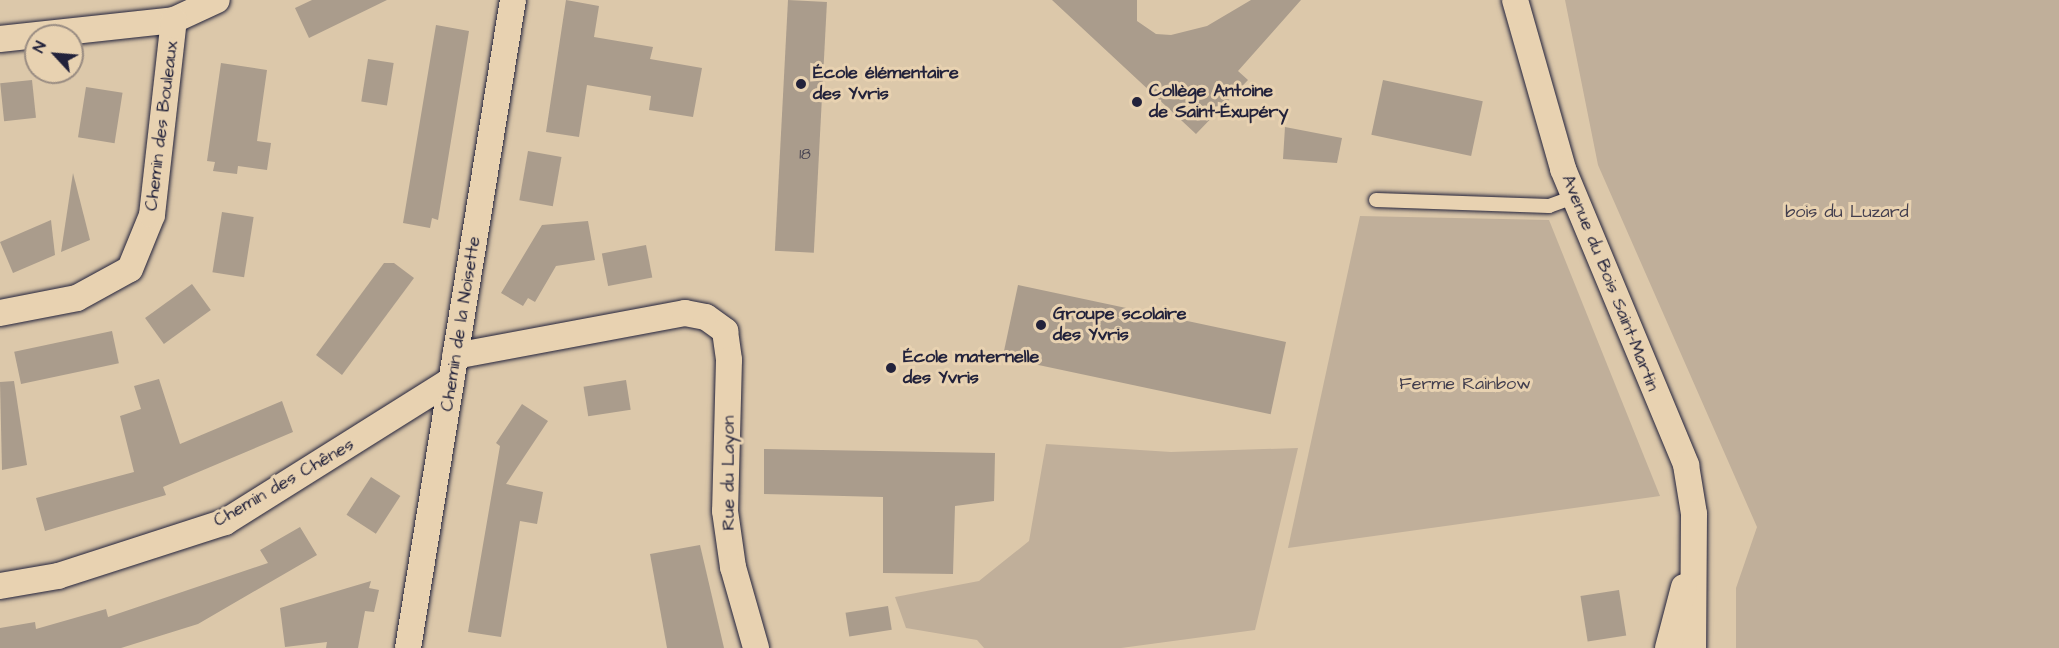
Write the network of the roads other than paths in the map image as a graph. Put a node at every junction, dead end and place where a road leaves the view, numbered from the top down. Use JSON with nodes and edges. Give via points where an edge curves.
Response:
{"nodes":[{"id":1,"x":217,"y":0,"type":"edge"},
{"id":2,"x":513,"y":0,"type":"edge"},
{"id":3,"x":1515,"y":0,"type":"edge"},
{"id":4,"x":174,"y":20,"type":"junction"},
{"id":5,"x":0,"y":39,"type":"edge"},
{"id":6,"x":1574,"y":197,"type":"junction"},
{"id":7,"x":1376,"y":200,"type":"dead end"},
{"id":8,"x":0,"y":313,"type":"edge"},
{"id":9,"x":725,"y":331,"type":"joint"},
{"id":10,"x":453,"y":368,"type":"junction"},
{"id":11,"x":1690,"y":566,"type":"junction"},
{"id":12,"x":0,"y":586,"type":"edge"},
{"id":13,"x":408,"y":648,"type":"edge"},
{"id":14,"x":756,"y":648,"type":"edge"},
{"id":15,"x":1668,"y":648,"type":"edge"},
{"id":16,"x":1693,"y":648,"type":"edge"}],
"edges":[{"from":1,"to":4,"type":"street"},
{"from":2,"to":10,"type":"street","name":"Chemin de la Noisette"},
{"from":3,"to":6,"type":"street","name":"Avenue du Bois Saint-Martin"},
{"from":4,"to":5,"type":"street"},
{"from":4,"to":8,"type":"street","name":"Chemin des Bouleaux","via":[[152,215],[130,269],[77,298]]},
{"from":6,"to":7,"type":"lane","via":[[1549,206]]},
{"from":6,"to":11,"type":"street","name":"Avenue du Bois Saint-Martin","via":[[1686,465],[1694,514]]},
{"from":9,"to":10,"type":"street","name":"Chemin des Chênes","via":[[706,317],[685,313]]},
{"from":9,"to":14,"type":"street","name":"Rue du Layon","via":[[729,360],[725,511],[733,567]]},
{"from":10,"to":12,"type":"street","name":"Chemin des Chênes","via":[[225,522],[58,576]]},
{"from":10,"to":13,"type":"street","name":"Chemin de la Noisette"},
{"from":11,"to":15,"type":"street","name":"Avenue du Bois Saint-Martin"},
{"from":11,"to":16,"type":"street","name":"Avenue du Bois Saint-Martin"}]}
